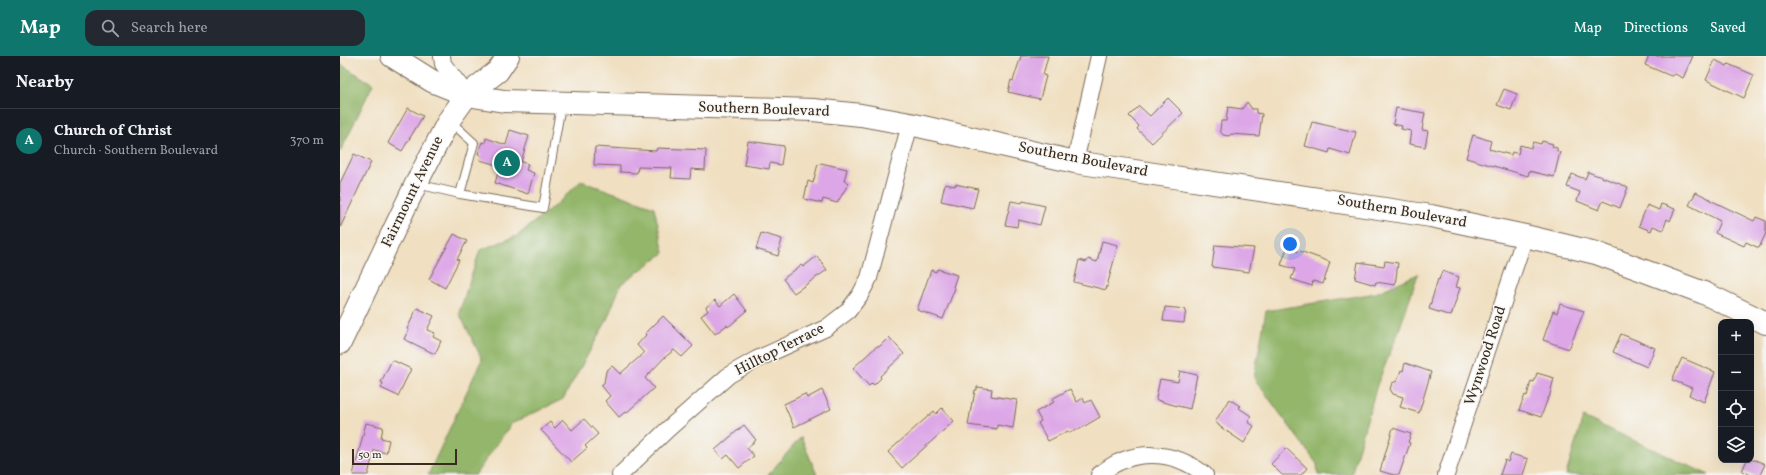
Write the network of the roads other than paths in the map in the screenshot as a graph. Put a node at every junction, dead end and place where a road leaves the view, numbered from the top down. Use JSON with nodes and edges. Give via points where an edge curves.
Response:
{"nodes":[{"id":1,"x":392,"y":56,"type":"edge"},
{"id":2,"x":442,"y":56,"type":"edge"},
{"id":3,"x":508,"y":56,"type":"edge"},
{"id":4,"x":1099,"y":56,"type":"edge"},
{"id":5,"x":467,"y":95,"type":"junction"},
{"id":6,"x":561,"y":104,"type":"junction"},
{"id":7,"x":449,"y":120,"type":"junction"},
{"id":8,"x":910,"y":124,"type":"junction"},
{"id":9,"x":1075,"y":162,"type":"junction"},
{"id":10,"x":416,"y":184,"type":"junction"},
{"id":11,"x":460,"y":194,"type":"junction"},
{"id":12,"x":1525,"y":236,"type":"junction"},
{"id":13,"x":1766,"y":323,"type":"edge"},
{"id":14,"x":340,"y":343,"type":"edge"},
{"id":15,"x":620,"y":475,"type":"edge"},
{"id":16,"x":1099,"y":475,"type":"edge"},
{"id":17,"x":1205,"y":475,"type":"edge"},
{"id":18,"x":1446,"y":475,"type":"edge"}],
"edges":[{"from":1,"to":5,"type":"main road","name":"Southern Boulevard","via":[[432,81]]},
{"from":2,"to":5,"type":"street","via":[[443,64]]},
{"from":3,"to":5,"type":"main road","name":"Fairmount Avenue","via":[[498,71]]},
{"from":4,"to":9,"type":"street"},
{"from":5,"to":6,"type":"main road","name":"Southern Boulevard","via":[[504,101]]},
{"from":5,"to":7,"type":"main road","name":"Fairmount Avenue"},
{"from":6,"to":8,"type":"main road","name":"Southern Boulevard","via":[[812,110]]},
{"from":6,"to":11,"type":"lane","via":[[543,208]]},
{"from":7,"to":10,"type":"main road","name":"Fairmount Avenue"},
{"from":7,"to":11,"type":"lane","via":[[474,143]]},
{"from":8,"to":9,"type":"main road","name":"Southern Boulevard"},
{"from":8,"to":15,"type":"street","name":"Hilltop Terrace","via":[[869,278],[848,311],[826,328],[757,359],[729,375]]},
{"from":9,"to":12,"type":"main road","name":"Southern Boulevard","via":[[1424,214]]},
{"from":10,"to":11,"type":"lane"},
{"from":10,"to":14,"type":"main road","name":"Fairmount Avenue"},
{"from":12,"to":13,"type":"main road","name":"Southern Boulevard","via":[[1596,254],[1642,270],[1704,293]]},
{"from":12,"to":18,"type":"street","name":"Wynwood Road"},
{"from":16,"to":17,"type":"street","via":[[1123,460],[1149,455],[1180,459]]}]}
